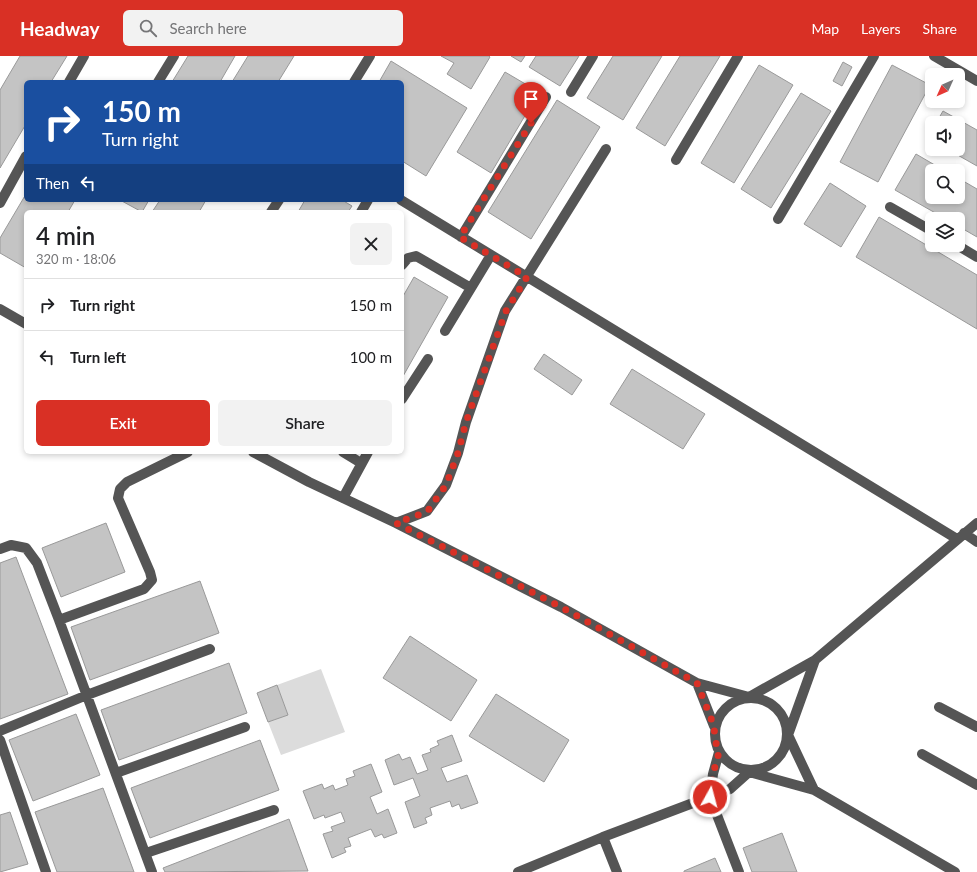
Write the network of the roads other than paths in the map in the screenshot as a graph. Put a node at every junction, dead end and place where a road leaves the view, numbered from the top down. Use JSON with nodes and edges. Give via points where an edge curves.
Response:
{"nodes":[{"id":1,"x":84,"y":56,"type":"edge"},
{"id":2,"x":174,"y":56,"type":"edge"},
{"id":3,"x":370,"y":56,"type":"edge"},
{"id":4,"x":592,"y":56,"type":"edge"},
{"id":5,"x":738,"y":56,"type":"edge"},
{"id":6,"x":874,"y":56,"type":"edge"},
{"id":7,"x":934,"y":56,"type":"edge"},
{"id":8,"x":70,"y":80,"type":"edge"},
{"id":9,"x":159,"y":80,"type":"edge"},
{"id":10,"x":355,"y":80,"type":"edge"},
{"id":11,"x":977,"y":81,"type":"edge"},
{"id":12,"x":571,"y":92,"type":"dead end"},
{"id":13,"x":546,"y":97,"type":"dead end"},
{"id":14,"x":606,"y":149,"type":"dead end"},
{"id":15,"x":24,"y":160,"type":"edge"},
{"id":16,"x":676,"y":160,"type":"dead end"},
{"id":17,"x":404,"y":202,"type":"edge"},
{"id":18,"x":0,"y":203,"type":"edge"},
{"id":19,"x":890,"y":207,"type":"dead end"},
{"id":20,"x":778,"y":219,"type":"dead end"},
{"id":21,"x":925,"y":227,"type":"edge"},
{"id":22,"x":460,"y":237,"type":"junction"},
{"id":23,"x":965,"y":249,"type":"edge"},
{"id":24,"x":491,"y":255,"type":"junction"},
{"id":25,"x":977,"y":256,"type":"edge"},
{"id":26,"x":404,"y":263,"type":"edge"},
{"id":27,"x":527,"y":277,"type":"junction"},
{"id":28,"x":471,"y":288,"type":"junction"},
{"id":29,"x":0,"y":309,"type":"edge"},
{"id":30,"x":24,"y":323,"type":"edge"},
{"id":31,"x":445,"y":332,"type":"dead end"},
{"id":32,"x":428,"y":359,"type":"dead end"},
{"id":33,"x":404,"y":396,"type":"edge"},
{"id":34,"x":184,"y":454,"type":"edge"},
{"id":35,"x":257,"y":454,"type":"edge"},
{"id":36,"x":346,"y":454,"type":"edge"},
{"id":37,"x":367,"y":454,"type":"edge"},
{"id":38,"x":361,"y":463,"type":"junction"},
{"id":39,"x":343,"y":498,"type":"junction"},
{"id":40,"x":396,"y":523,"type":"junction"},
{"id":41,"x":977,"y":523,"type":"edge"},
{"id":42,"x":960,"y":536,"type":"junction"},
{"id":43,"x":977,"y":542,"type":"edge"},
{"id":44,"x":0,"y":549,"type":"edge"},
{"id":45,"x":59,"y":620,"type":"junction"},
{"id":46,"x":210,"y":649,"type":"dead end"},
{"id":47,"x":815,"y":660,"type":"junction"},
{"id":48,"x":697,"y":683,"type":"junction"},
{"id":49,"x":87,"y":695,"type":"junction"},
{"id":50,"x":749,"y":697,"type":"junction"},
{"id":51,"x":939,"y":707,"type":"dead end"},
{"id":52,"x":714,"y":726,"type":"junction"},
{"id":53,"x":245,"y":727,"type":"dead end"},
{"id":54,"x":977,"y":727,"type":"edge"},
{"id":55,"x":0,"y":731,"type":"edge"},
{"id":56,"x":788,"y":735,"type":"junction"},
{"id":57,"x":0,"y":740,"type":"edge"},
{"id":58,"x":719,"y":752,"type":"junction"},
{"id":59,"x":922,"y":754,"type":"dead end"},
{"id":60,"x":749,"y":772,"type":"junction"},
{"id":61,"x":116,"y":773,"type":"junction"},
{"id":62,"x":977,"y":784,"type":"edge"},
{"id":63,"x":814,"y":790,"type":"junction"},
{"id":64,"x":710,"y":797,"type":"junction"},
{"id":65,"x":274,"y":810,"type":"dead end"},
{"id":66,"x":603,"y":837,"type":"junction"},
{"id":67,"x":146,"y":853,"type":"junction"},
{"id":68,"x":46,"y":872,"type":"edge"},
{"id":69,"x":152,"y":872,"type":"edge"},
{"id":70,"x":518,"y":872,"type":"edge"},
{"id":71,"x":617,"y":872,"type":"edge"},
{"id":72,"x":739,"y":872,"type":"edge"},
{"id":73,"x":955,"y":872,"type":"edge"}],
"edges":[{"from":1,"to":8,"type":"street"},
{"from":2,"to":9,"type":"street"},
{"from":3,"to":10,"type":"street"},
{"from":4,"to":12,"type":"street"},
{"from":5,"to":16,"type":"street"},
{"from":6,"to":20,"type":"street"},
{"from":7,"to":11,"type":"street"},
{"from":13,"to":22,"type":"street"},
{"from":14,"to":27,"type":"street"},
{"from":15,"to":18,"type":"street"},
{"from":17,"to":22,"type":"street"},
{"from":19,"to":21,"type":"street"},
{"from":22,"to":24,"type":"street"},
{"from":23,"to":25,"type":"street"},
{"from":24,"to":27,"type":"street"},
{"from":24,"to":28,"type":"street"},
{"from":26,"to":28,"type":"street","via":[[408,258],[416,256]]},
{"from":27,"to":40,"type":"street","via":[[506,311],[446,485],[427,512]]},
{"from":27,"to":42,"type":"street"},
{"from":28,"to":31,"type":"street"},
{"from":29,"to":30,"type":"street"},
{"from":32,"to":33,"type":"street"},
{"from":34,"to":45,"type":"street","via":[[127,482],[120,489],[118,498],[152,580],[144,589]]},
{"from":35,"to":39,"type":"street"},
{"from":36,"to":38,"type":"street"},
{"from":37,"to":38,"type":"street"},
{"from":38,"to":39,"type":"street"},
{"from":39,"to":40,"type":"street"},
{"from":40,"to":48,"type":"street","via":[[561,607]]},
{"from":41,"to":42,"type":"street"},
{"from":42,"to":43,"type":"street"},
{"from":42,"to":47,"type":"street"},
{"from":44,"to":45,"type":"street","via":[[11,545],[26,548],[37,563]]},
{"from":45,"to":49,"type":"street"},
{"from":46,"to":49,"type":"street"},
{"from":47,"to":50,"type":"street"},
{"from":47,"to":56,"type":"street"},
{"from":48,"to":50,"type":"street"},
{"from":48,"to":52,"type":"street"},
{"from":49,"to":55,"type":"street"},
{"from":49,"to":61,"type":"street"},
{"from":50,"to":52,"type":"street","via":[[727,706]]},
{"from":50,"to":56,"type":"street","via":[[773,705],[781,713]]},
{"from":51,"to":54,"type":"street"},
{"from":52,"to":58,"type":"street"},
{"from":53,"to":61,"type":"street"},
{"from":56,"to":60,"type":"street","via":[[785,747],[771,765]]},
{"from":56,"to":63,"type":"street"},
{"from":57,"to":68,"type":"street"},
{"from":58,"to":60,"type":"street","via":[[727,762]]},
{"from":58,"to":64,"type":"street"},
{"from":59,"to":62,"type":"street"},
{"from":60,"to":63,"type":"street"},
{"from":60,"to":64,"type":"street","via":[[730,789]]},
{"from":61,"to":67,"type":"street"},
{"from":63,"to":73,"type":"street"},
{"from":64,"to":66,"type":"street"},
{"from":64,"to":72,"type":"street"},
{"from":65,"to":67,"type":"street"},
{"from":66,"to":70,"type":"street"},
{"from":66,"to":71,"type":"street"},
{"from":67,"to":69,"type":"street"}]}
